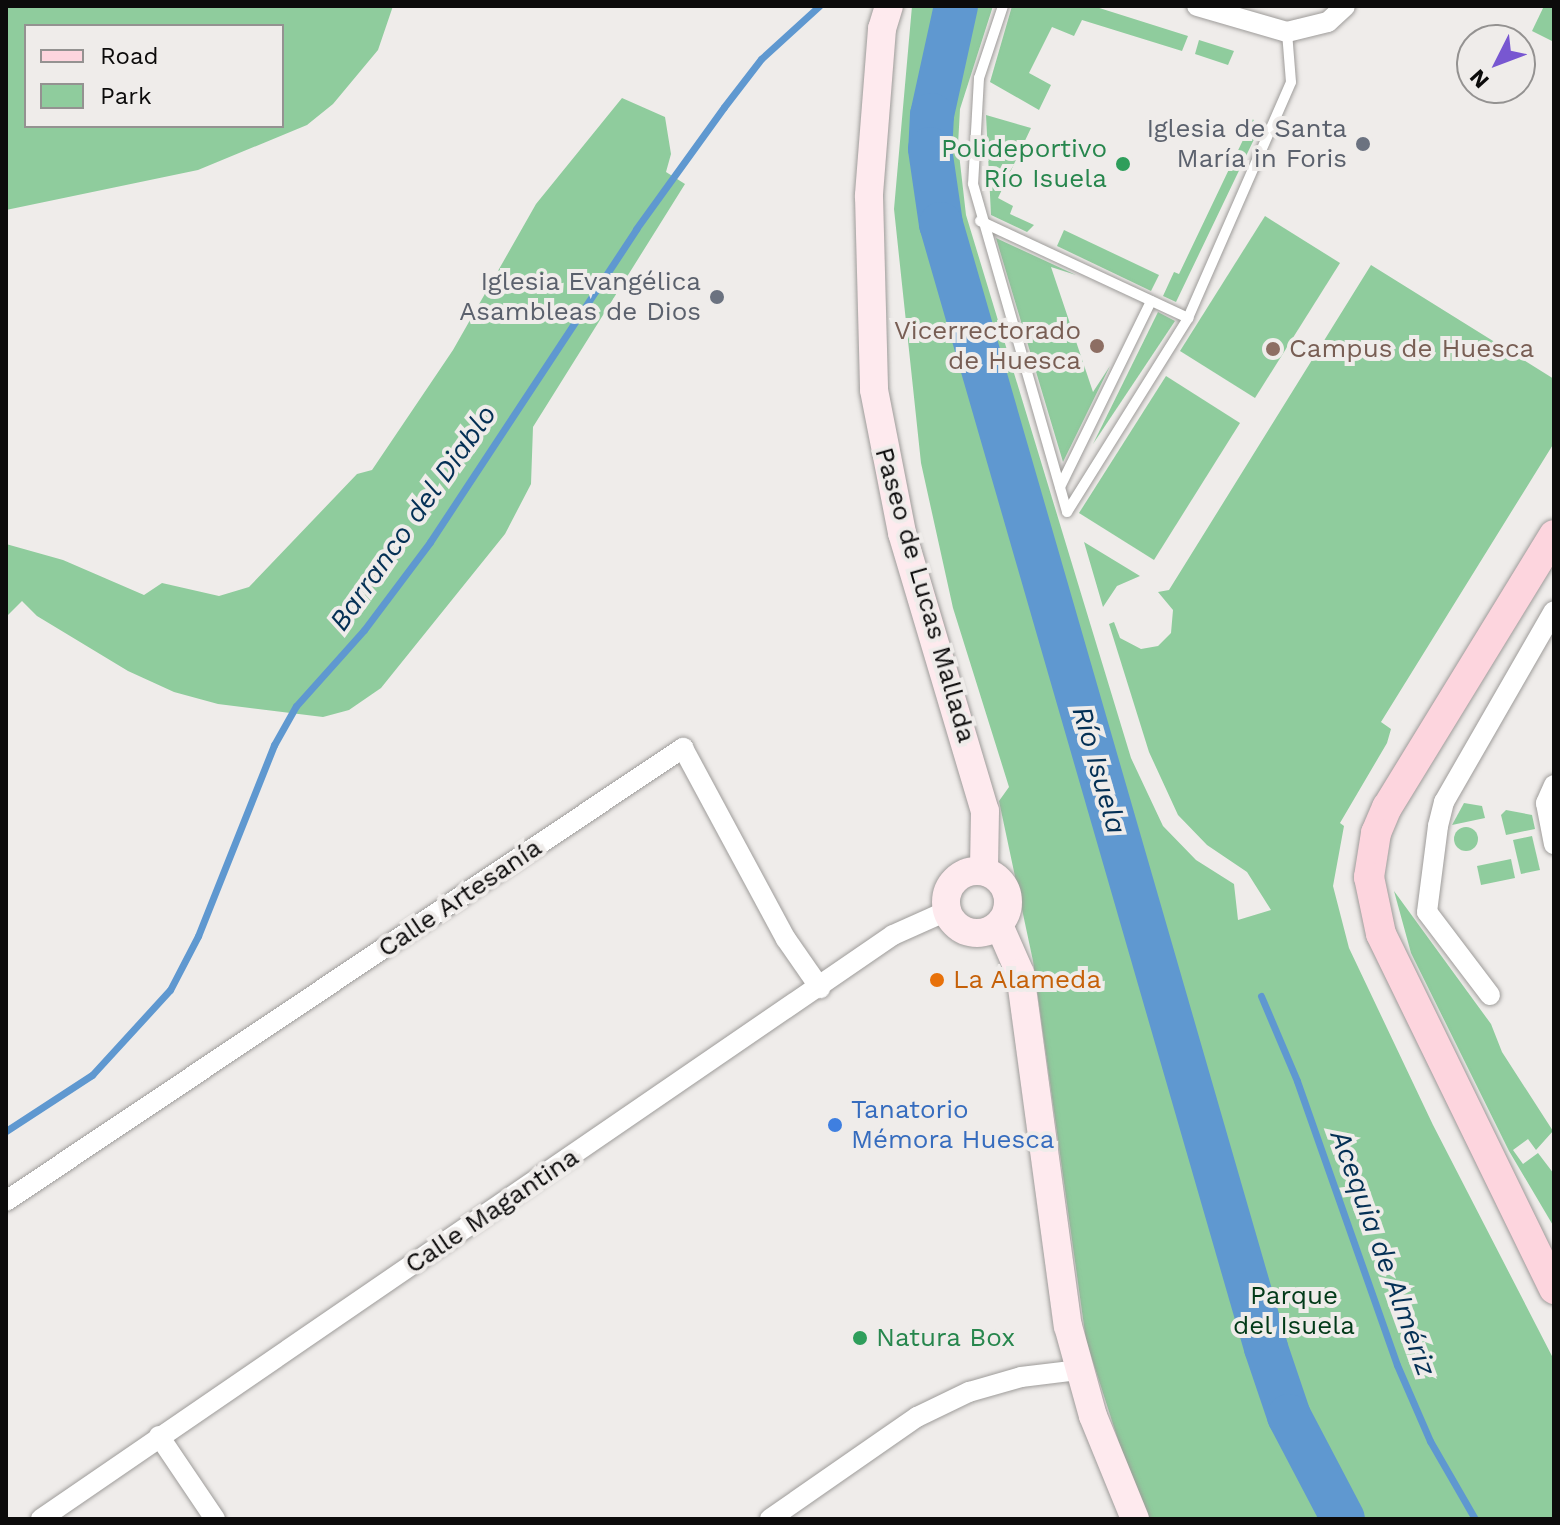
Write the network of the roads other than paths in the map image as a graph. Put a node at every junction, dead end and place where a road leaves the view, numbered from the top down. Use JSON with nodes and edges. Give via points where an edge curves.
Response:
{"nodes":[{"id":1,"x":1003,"y":6,"type":"edge"},
{"id":2,"x":1197,"y":6,"type":"edge"},
{"id":3,"x":1345,"y":6,"type":"edge"},
{"id":4,"x":884,"y":14,"type":"edge"},
{"id":5,"x":1287,"y":32,"type":"junction"},
{"id":6,"x":980,"y":221,"type":"junction"},
{"id":7,"x":1151,"y":301,"type":"junction"},
{"id":8,"x":1188,"y":318,"type":"junction"},
{"id":9,"x":1060,"y":487,"type":"junction"},
{"id":10,"x":1554,"y":535,"type":"edge"},
{"id":11,"x":1554,"y":611,"type":"edge"},
{"id":12,"x":1554,"y":785,"type":"edge"},
{"id":13,"x":1554,"y":844,"type":"edge"},
{"id":14,"x":984,"y":871,"type":"junction"},
{"id":15,"x":947,"y":911,"type":"junction"},
{"id":16,"x":999,"y":925,"type":"junction"},
{"id":17,"x":820,"y":988,"type":"junction"},
{"id":18,"x":1490,"y":995,"type":"dead end"},
{"id":19,"x":1479,"y":1134,"type":"junction"},
{"id":20,"x":6,"y":1201,"type":"edge"},
{"id":21,"x":1554,"y":1252,"type":"edge"},
{"id":22,"x":1554,"y":1289,"type":"edge"},
{"id":23,"x":1078,"y":1370,"type":"junction"},
{"id":24,"x":159,"y":1436,"type":"junction"},
{"id":25,"x":41,"y":1519,"type":"edge"},
{"id":26,"x":215,"y":1519,"type":"edge"},
{"id":27,"x":770,"y":1519,"type":"edge"},
{"id":28,"x":1135,"y":1519,"type":"edge"}],
"edges":[{"from":1,"to":6,"type":"lane","via":[[973,113]]},
{"from":2,"to":5,"type":"street"},
{"from":3,"to":5,"type":"street","via":[[1328,22]]},
{"from":4,"to":14,"type":"main road","name":"Paseo de Lucas Mallada","via":[[869,196],[874,390],[902,533],[985,811]]},
{"from":5,"to":8,"type":"lane","via":[[1291,82]]},
{"from":6,"to":7,"type":"lane"},
{"from":6,"to":9,"type":"lane"},
{"from":7,"to":8,"type":"lane"},
{"from":7,"to":9,"type":"lane"},
{"from":8,"to":9,"type":"lane","via":[[1067,512]]},
{"from":10,"to":19,"type":"main road","via":[[1395,792],[1376,833],[1370,862],[1370,891],[1381,934]]},
{"from":11,"to":18,"type":"street","via":[[1444,802],[1438,826],[1427,912]]},
{"from":12,"to":13,"type":"street","via":[[1546,803]]},
{"from":14,"to":15,"type":"main road","via":[[963,874],[951,883]]},
{"from":14,"to":16,"type":"main road","via":[[1007,892],[1007,910]]},
{"from":15,"to":16,"type":"main road","via":[[957,926],[974,933]]},
{"from":15,"to":17,"type":"street","name":"Calle Magantina","via":[[893,935]]},
{"from":16,"to":23,"type":"main road","via":[[1020,973]]},
{"from":17,"to":20,"type":"street","name":"Calle Artesanía","via":[[786,939],[683,748]]},
{"from":17,"to":24,"type":"street","name":"Calle Magantina"},
{"from":19,"to":21,"type":"main road","via":[[1521,1208]]},
{"from":19,"to":22,"type":"main road"},
{"from":23,"to":27,"type":"street","via":[[1021,1377],[969,1392],[917,1417]]},
{"from":23,"to":28,"type":"main road"},
{"from":24,"to":25,"type":"street","name":"Calle Magantina"},
{"from":24,"to":26,"type":"street"}]}
